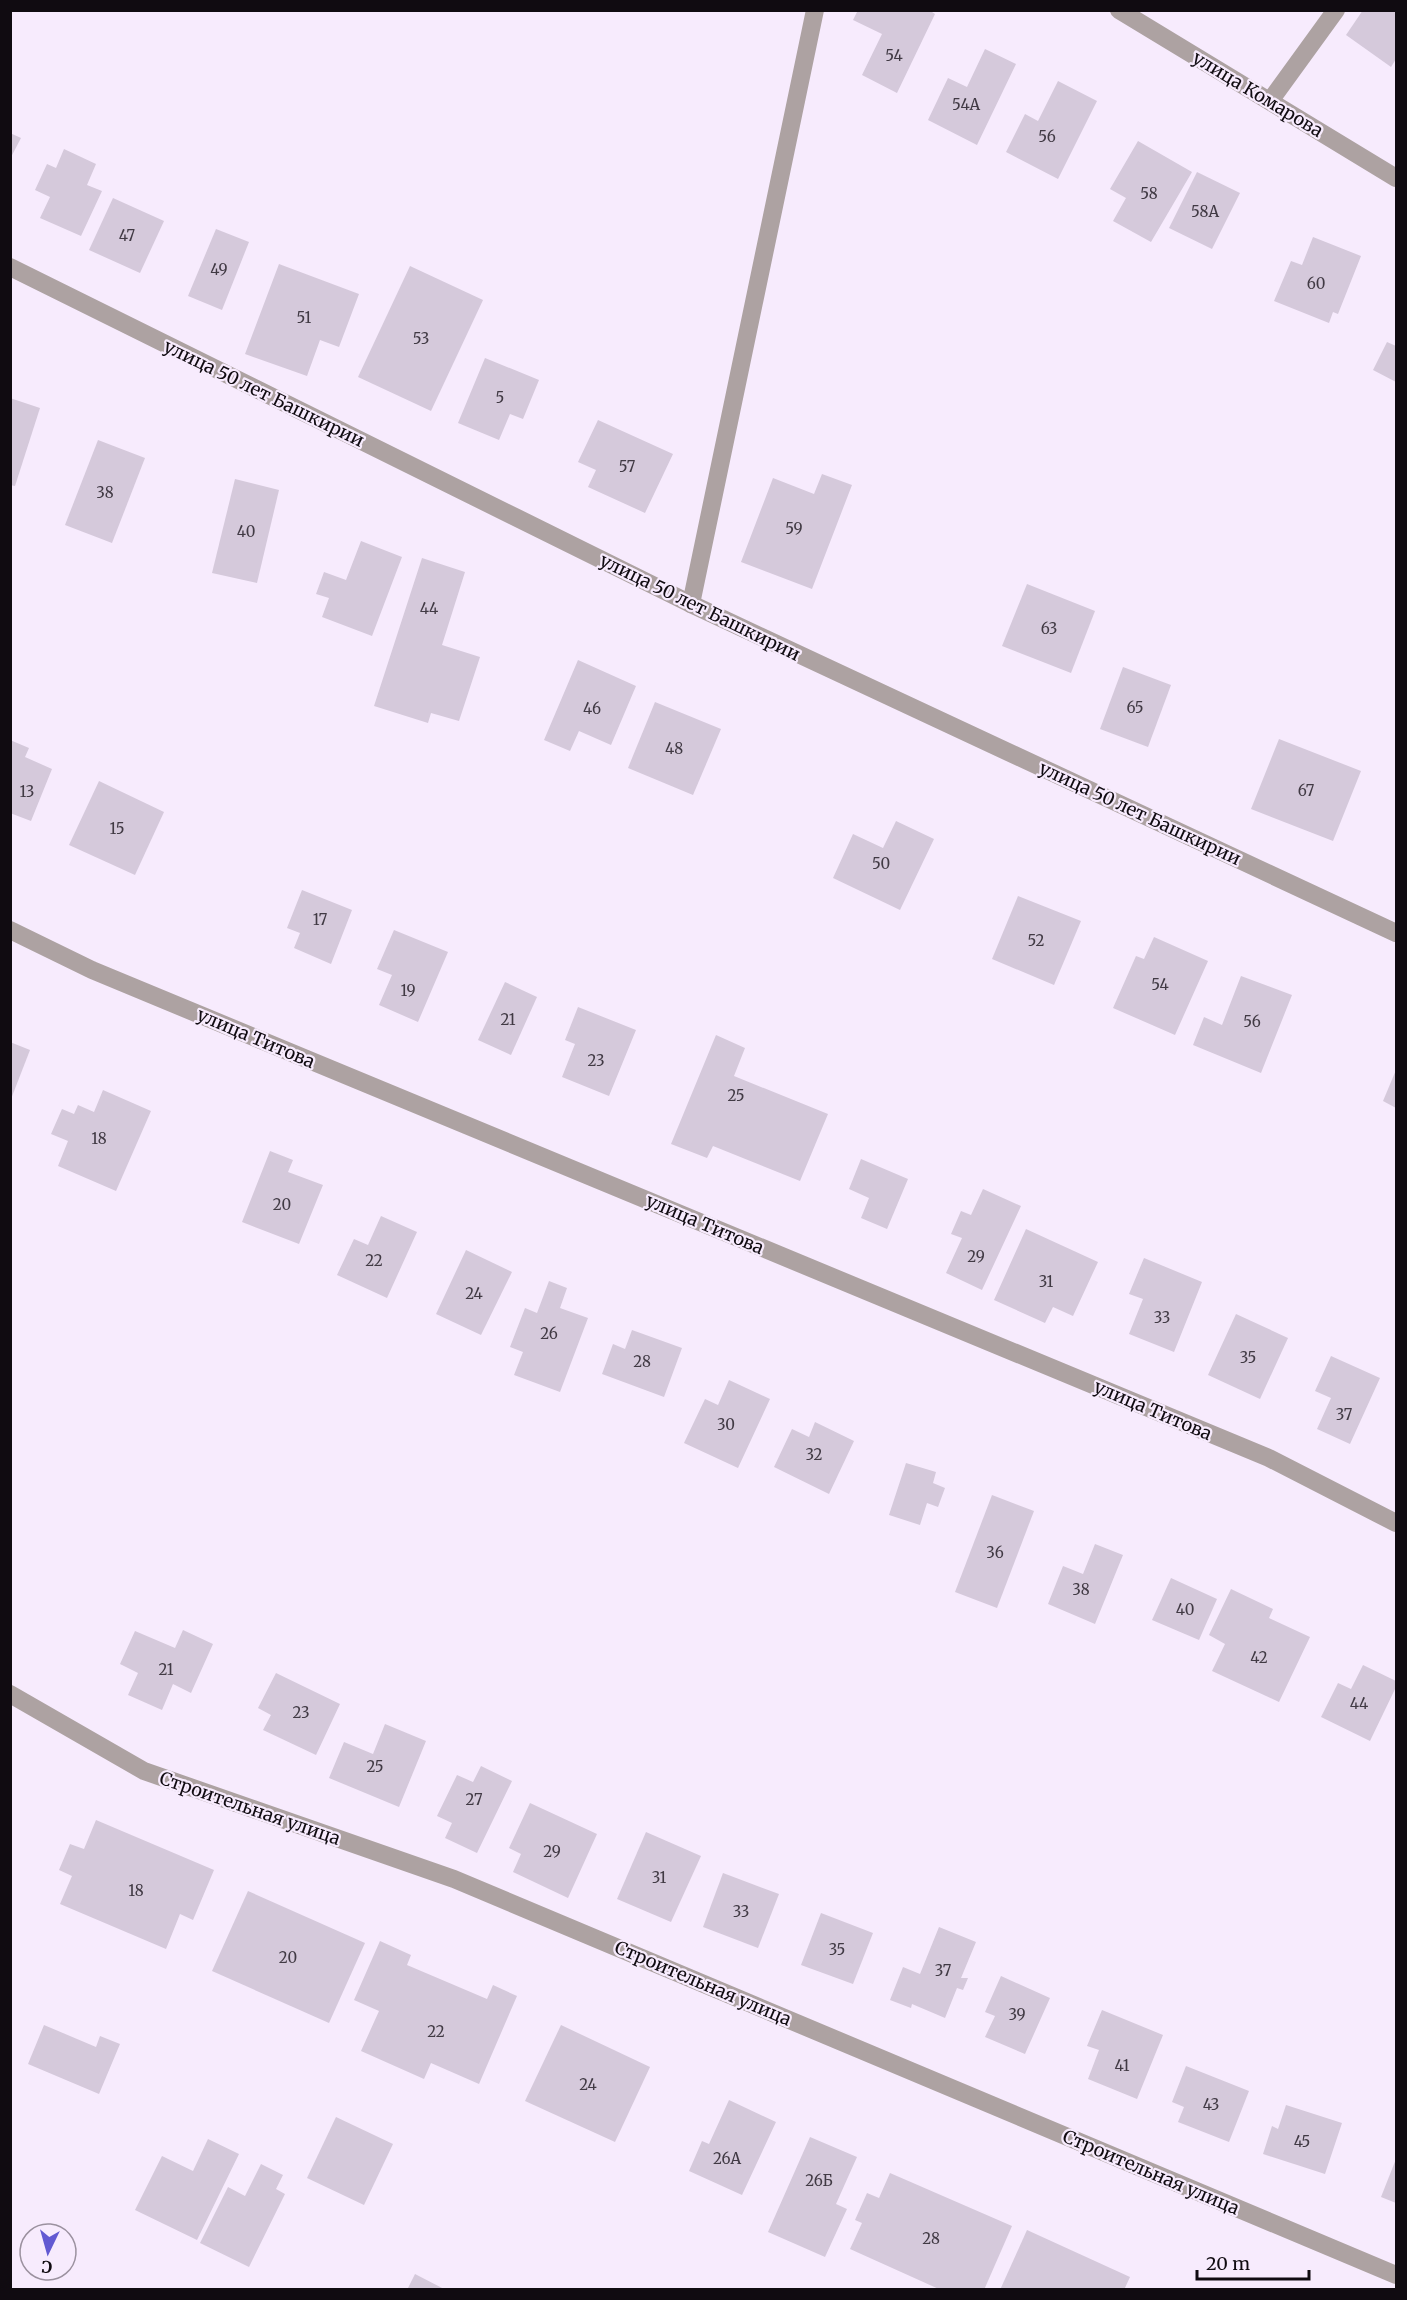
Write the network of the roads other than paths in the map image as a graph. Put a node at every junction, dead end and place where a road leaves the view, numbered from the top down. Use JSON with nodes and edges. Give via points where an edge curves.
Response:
{"nodes":[{"id":1,"x":815,"y":10,"type":"edge"},
{"id":2,"x":1119,"y":10,"type":"edge"},
{"id":3,"x":1336,"y":10,"type":"edge"},
{"id":4,"x":1270,"y":101,"type":"junction"},
{"id":5,"x":1396,"y":178,"type":"edge"},
{"id":6,"x":10,"y":267,"type":"edge"},
{"id":7,"x":691,"y":604,"type":"junction"},
{"id":8,"x":10,"y":930,"type":"edge"},
{"id":9,"x":1396,"y":933,"type":"edge"},
{"id":10,"x":1396,"y":1523,"type":"edge"},
{"id":11,"x":10,"y":1695,"type":"edge"},
{"id":12,"x":1396,"y":2275,"type":"edge"}],
"edges":[{"from":1,"to":7,"type":"street"},
{"from":2,"to":4,"type":"street","name":"улица Комарова"},
{"from":3,"to":4,"type":"street"},
{"from":4,"to":5,"type":"street","name":"улица Комарова"},
{"from":6,"to":7,"type":"street","name":"улица 50 лет Башкирии"},
{"from":7,"to":9,"type":"street","name":"улица 50 лет Башкирии"},
{"from":8,"to":10,"type":"street","name":"улица Титова","via":[[103,974],[1269,1458]]},
{"from":11,"to":12,"type":"street","name":"Строительная улица","via":[[144,1771],[454,1879]]}]}
